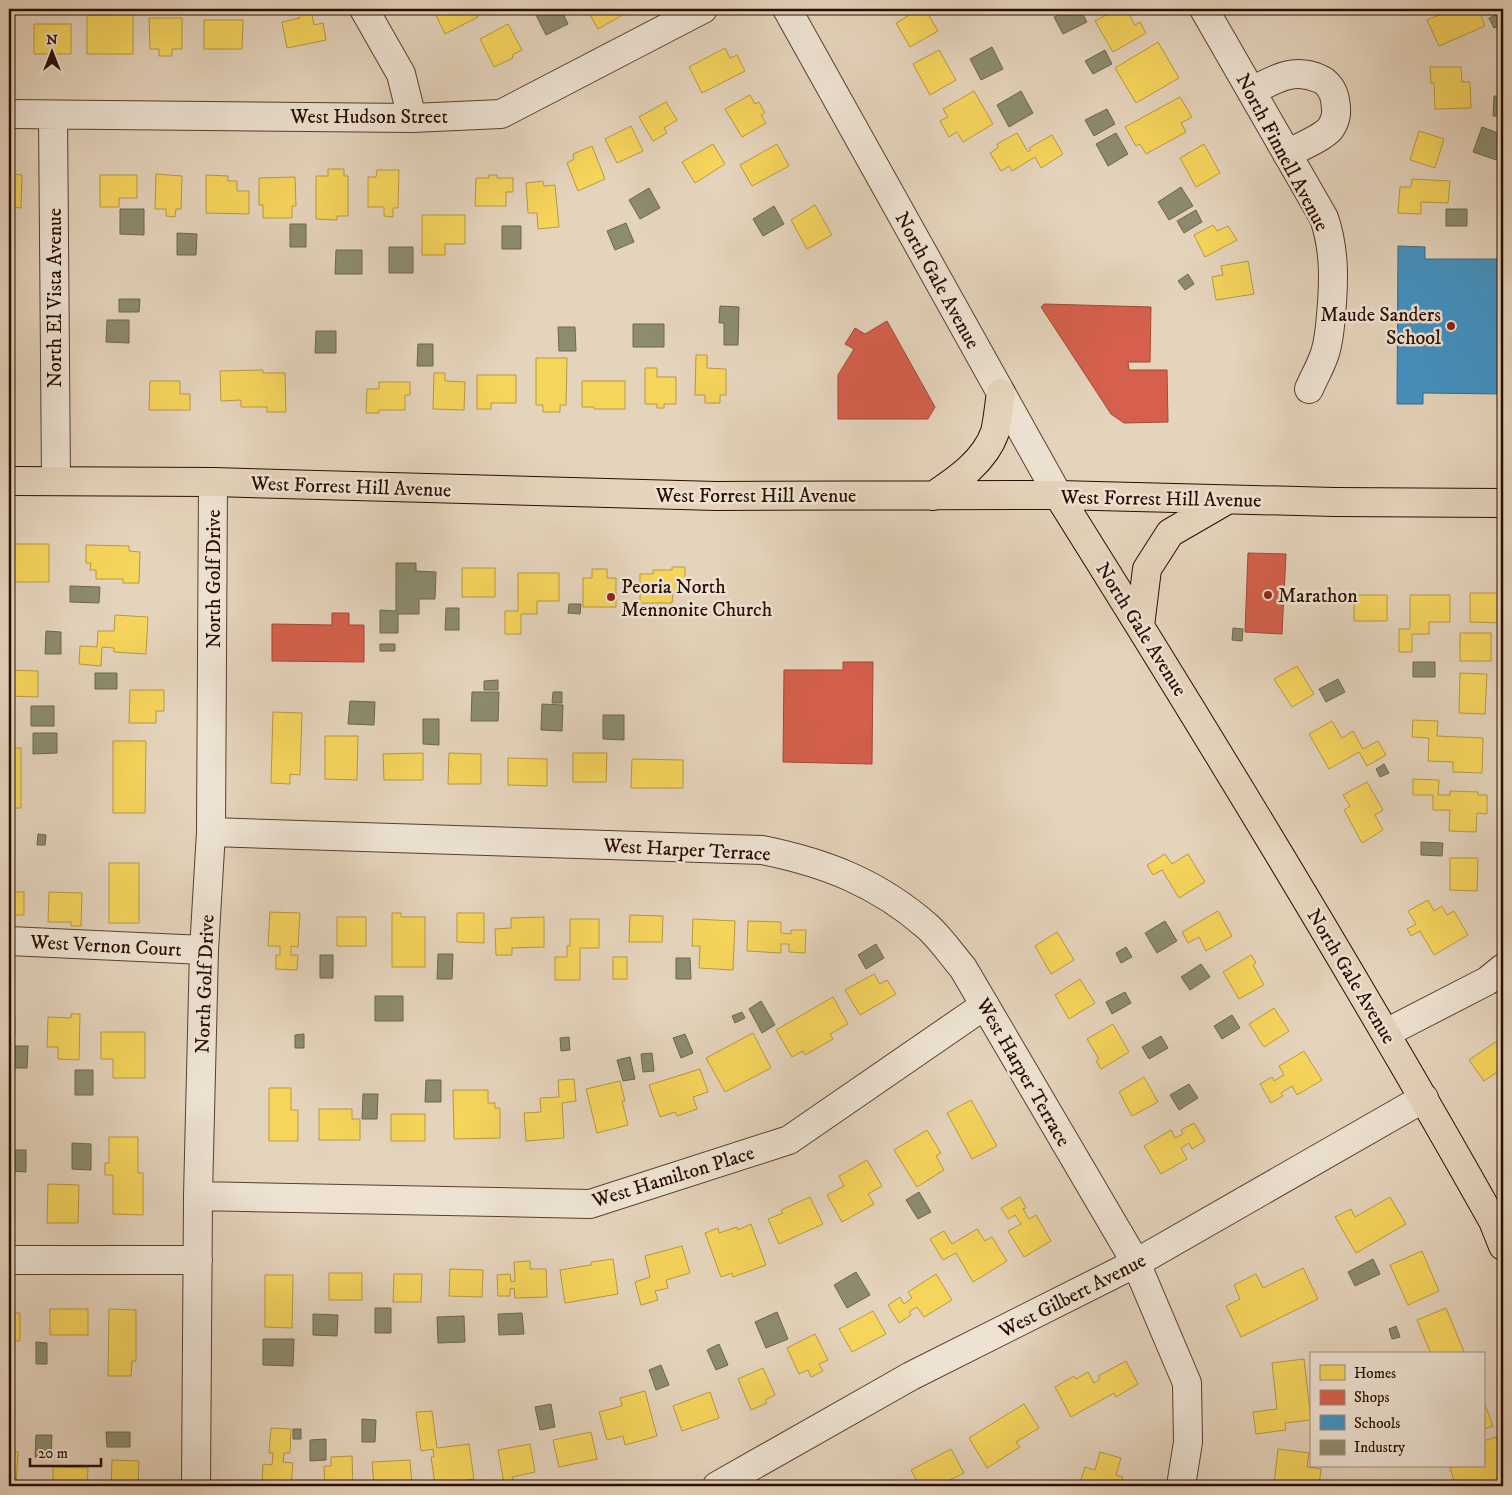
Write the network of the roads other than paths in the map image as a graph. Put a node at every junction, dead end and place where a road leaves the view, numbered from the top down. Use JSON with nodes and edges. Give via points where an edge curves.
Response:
{"nodes":[{"id":1,"x":364,"y":9,"type":"edge"},
{"id":2,"x":703,"y":9,"type":"edge"},
{"id":3,"x":787,"y":9,"type":"edge"},
{"id":4,"x":1204,"y":9,"type":"edge"},
{"id":5,"x":1252,"y":91,"type":"junction"},
{"id":6,"x":9,"y":114,"type":"edge"},
{"id":7,"x":53,"y":115,"type":"junction"},
{"id":8,"x":412,"y":118,"type":"junction"},
{"id":9,"x":1287,"y":154,"type":"junction"},
{"id":10,"x":1309,"y":389,"type":"dead end"},
{"id":11,"x":1001,"y":393,"type":"junction"},
{"id":12,"x":9,"y":481,"type":"edge"},
{"id":13,"x":56,"y":481,"type":"junction"},
{"id":14,"x":213,"y":482,"type":"junction"},
{"id":15,"x":1058,"y":495,"type":"junction"},
{"id":16,"x":932,"y":496,"type":"junction"},
{"id":17,"x":1227,"y":500,"type":"junction"},
{"id":18,"x":1503,"y":503,"type":"edge"},
{"id":19,"x":1140,"y":626,"type":"junction"},
{"id":20,"x":211,"y":832,"type":"junction"},
{"id":21,"x":9,"y":940,"type":"edge"},
{"id":22,"x":204,"y":950,"type":"junction"},
{"id":23,"x":1503,"y":968,"type":"edge"},
{"id":24,"x":985,"y":1005,"type":"junction"},
{"id":25,"x":1386,"y":1033,"type":"junction"},
{"id":26,"x":1424,"y":1098,"type":"junction"},
{"id":27,"x":198,"y":1196,"type":"junction"},
{"id":28,"x":1503,"y":1246,"type":"edge"},
{"id":29,"x":9,"y":1260,"type":"edge"},
{"id":30,"x":198,"y":1260,"type":"junction"},
{"id":31,"x":1136,"y":1263,"type":"junction"},
{"id":32,"x":196,"y":1486,"type":"edge"},
{"id":33,"x":717,"y":1486,"type":"edge"},
{"id":34,"x":1181,"y":1486,"type":"edge"}],
"edges":[{"from":1,"to":8,"type":"street","via":[[401,74]]},
{"from":2,"to":8,"type":"street","name":"West Hudson Street","via":[[501,114]]},
{"from":3,"to":11,"type":"street","name":"North Gale Avenue"},
{"from":4,"to":5,"type":"street","name":"North Finnell Avenue"},
{"from":5,"to":9,"type":"street","name":"North Finnell Avenue"},
{"from":5,"to":9,"type":"street","via":[[1278,78],[1309,73],[1324,81],[1334,94],[1337,114],[1329,130]]},
{"from":6,"to":7,"type":"street","name":"West Hudson Street"},
{"from":7,"to":8,"type":"street","name":"West Hudson Street"},
{"from":7,"to":13,"type":"street","name":"North El Vista Avenue"},
{"from":9,"to":10,"type":"street","name":"North Finnell Avenue","via":[[1324,218],[1333,255],[1329,338],[1322,363]]},
{"from":11,"to":15,"type":"street","name":"North Gale Avenue"},
{"from":11,"to":16,"type":"main road","via":[[994,432],[981,456],[962,476]]},
{"from":12,"to":13,"type":"main road","name":"West Forrest Hill Avenue"},
{"from":13,"to":14,"type":"main road","name":"West Forrest Hill Avenue"},
{"from":14,"to":16,"type":"main road","name":"West Forrest Hill Avenue","via":[[716,496]]},
{"from":14,"to":20,"type":"street","name":"North Golf Drive"},
{"from":15,"to":16,"type":"main road","name":"West Forrest Hill Avenue"},
{"from":15,"to":17,"type":"main road","name":"West Forrest Hill Avenue"},
{"from":15,"to":19,"type":"main road","name":"North Gale Avenue"},
{"from":17,"to":18,"type":"main road","name":"West Forrest Hill Avenue"},
{"from":17,"to":19,"type":"main road","via":[[1170,533],[1147,569]]},
{"from":19,"to":25,"type":"main road","name":"North Gale Avenue"},
{"from":20,"to":22,"type":"street","name":"North Golf Drive"},
{"from":20,"to":24,"type":"street","name":"West Harper Terrace","via":[[762,850],[802,858],[848,875],[884,894],[928,928],[963,968]]},
{"from":21,"to":22,"type":"street","name":"West Vernon Court"},
{"from":22,"to":27,"type":"street","name":"North Golf Drive"},
{"from":23,"to":25,"type":"street","via":[[1487,981]]},
{"from":24,"to":27,"type":"street","name":"West Hamilton Place","via":[[789,1140],[590,1204]]},
{"from":24,"to":31,"type":"street","name":"West Harper Terrace"},
{"from":25,"to":26,"type":"main road","name":"North Gale Avenue"},
{"from":26,"to":28,"type":"main road","name":"North Gale Avenue","via":[[1493,1221]]},
{"from":26,"to":31,"type":"street","name":"West Gilbert Avenue"},
{"from":27,"to":30,"type":"street","name":"North Golf Drive"},
{"from":29,"to":30,"type":"street"},
{"from":30,"to":32,"type":"street","name":"North Golf Drive"},
{"from":31,"to":33,"type":"street","name":"West Gilbert Avenue","via":[[911,1376]]},
{"from":31,"to":34,"type":"street","name":"West Harper Terrace","via":[[1187,1383],[1188,1442]]}]}
